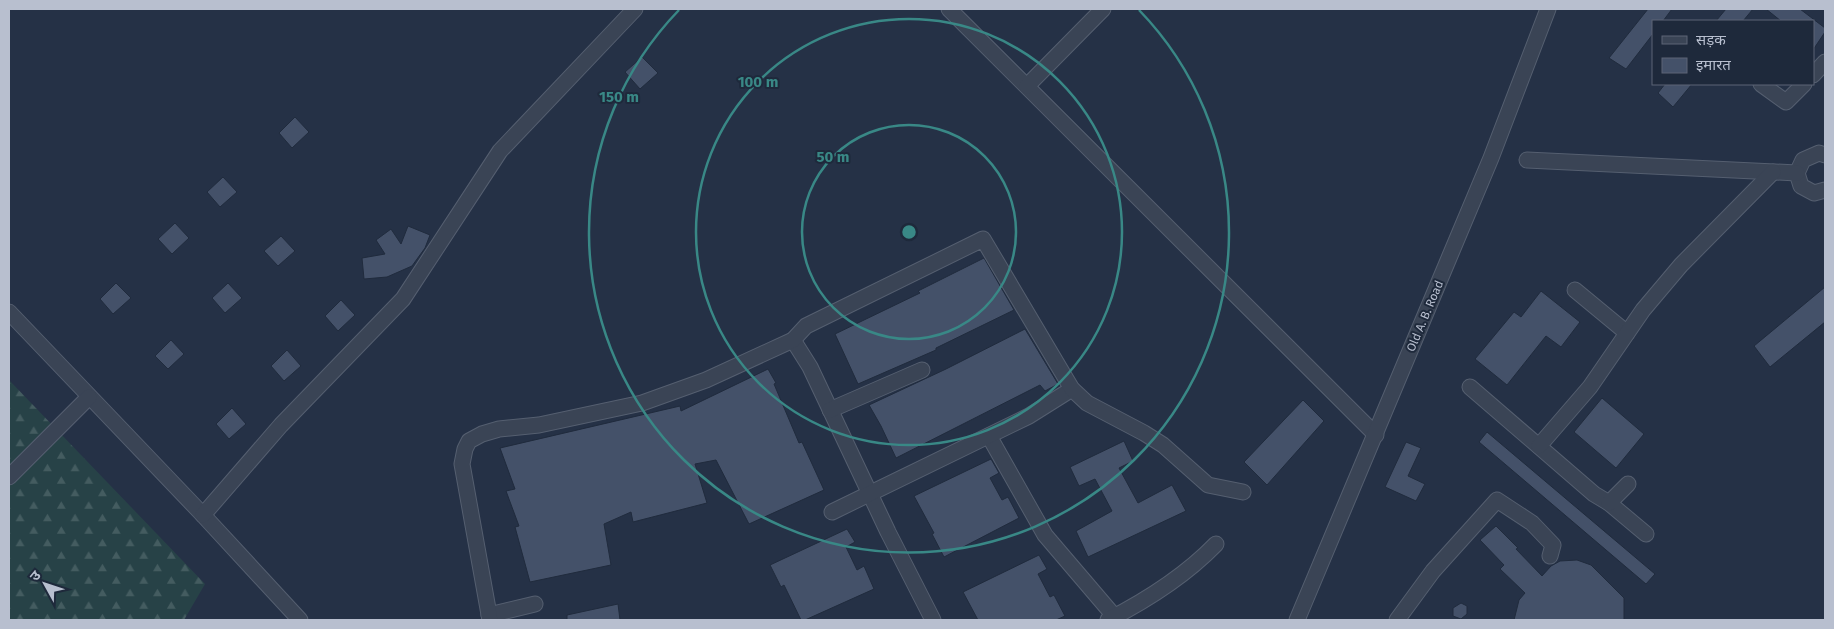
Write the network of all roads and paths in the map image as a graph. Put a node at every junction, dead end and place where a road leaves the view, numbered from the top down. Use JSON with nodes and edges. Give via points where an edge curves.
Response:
{"nodes":[{"id":1,"x":635,"y":9,"type":"edge"},
{"id":2,"x":949,"y":9,"type":"edge"},
{"id":3,"x":1103,"y":9,"type":"edge"},
{"id":4,"x":1548,"y":9,"type":"edge"},
{"id":5,"x":1825,"y":62,"type":"edge"},
{"id":6,"x":1814,"y":74,"type":"edge"},
{"id":7,"x":1762,"y":85,"type":"edge"},
{"id":8,"x":1803,"y":85,"type":"edge"},
{"id":9,"x":1028,"y":86,"type":"junction"},
{"id":10,"x":1825,"y":155,"type":"edge"},
{"id":11,"x":1527,"y":160,"type":"dead end"},
{"id":12,"x":1772,"y":172,"type":"junction"},
{"id":13,"x":1796,"y":173,"type":"junction"},
{"id":14,"x":1821,"y":194,"type":"edge"},
{"id":15,"x":1575,"y":290,"type":"dead end"},
{"id":16,"x":9,"y":312,"type":"edge"},
{"id":17,"x":1627,"y":333,"type":"junction"},
{"id":18,"x":793,"y":340,"type":"junction"},
{"id":19,"x":922,"y":370,"type":"dead end"},
{"id":20,"x":1470,"y":387,"type":"dead end"},
{"id":21,"x":1072,"y":389,"type":"junction"},
{"id":22,"x":89,"y":396,"type":"junction"},
{"id":23,"x":830,"y":410,"type":"junction"},
{"id":24,"x":1376,"y":435,"type":"junction"},
{"id":25,"x":989,"y":436,"type":"junction"},
{"id":26,"x":1539,"y":446,"type":"junction"},
{"id":27,"x":9,"y":477,"type":"edge"},
{"id":28,"x":1628,"y":484,"type":"dead end"},
{"id":29,"x":1243,"y":492,"type":"dead end"},
{"id":30,"x":871,"y":495,"type":"junction"},
{"id":31,"x":1609,"y":503,"type":"junction"},
{"id":32,"x":832,"y":512,"type":"dead end"},
{"id":33,"x":203,"y":515,"type":"junction"},
{"id":34,"x":1646,"y":534,"type":"dead end"},
{"id":35,"x":1216,"y":544,"type":"dead end"},
{"id":36,"x":1550,"y":556,"type":"dead end"},
{"id":37,"x":535,"y":604,"type":"dead end"},
{"id":38,"x":490,"y":618,"type":"edge"},
{"id":39,"x":1111,"y":618,"type":"edge"},
{"id":40,"x":300,"y":620,"type":"edge"},
{"id":41,"x":934,"y":620,"type":"edge"},
{"id":42,"x":1297,"y":620,"type":"edge"},
{"id":43,"x":1397,"y":620,"type":"edge"}],
"edges":[{"from":1,"to":33,"type":"street","via":[[500,151],[403,300],[281,425]]},
{"from":2,"to":9,"type":"street"},
{"from":3,"to":9,"type":"street"},
{"from":4,"to":24,"type":"street","name":"Old A. B. Road","via":[[1491,158]]},
{"from":5,"to":6,"type":"street"},
{"from":7,"to":8,"type":"street","via":[[1786,102]]},
{"from":9,"to":24,"type":"street"},
{"from":10,"to":13,"type":"street","via":[[1819,153],[1803,160]]},
{"from":11,"to":12,"type":"street"},
{"from":12,"to":13,"type":"street"},
{"from":12,"to":17,"type":"street","via":[[1681,264]]},
{"from":13,"to":14,"type":"street","via":[[1801,186]]},
{"from":15,"to":17,"type":"street"},
{"from":16,"to":22,"type":"street"},
{"from":17,"to":26,"type":"street","via":[[1590,387]]},
{"from":18,"to":21,"type":"street","via":[[806,326],[983,239]]},
{"from":18,"to":23,"type":"street"},
{"from":18,"to":38,"type":"street","via":[[706,380],[642,403],[539,425],[499,429],[469,440],[462,464]]},
{"from":19,"to":23,"type":"street"},
{"from":20,"to":26,"type":"street"},
{"from":21,"to":25,"type":"street"},
{"from":21,"to":29,"type":"street","via":[[1087,404],[1163,445],[1208,485]]},
{"from":22,"to":27,"type":"street"},
{"from":22,"to":33,"type":"street"},
{"from":23,"to":30,"type":"street"},
{"from":24,"to":42,"type":"street","name":"Old A. B. Road"},
{"from":25,"to":30,"type":"street"},
{"from":25,"to":39,"type":"street","via":[[1045,534]]},
{"from":26,"to":31,"type":"street"},
{"from":28,"to":31,"type":"street"},
{"from":30,"to":32,"type":"street"},
{"from":30,"to":41,"type":"street"},
{"from":31,"to":34,"type":"street"},
{"from":33,"to":40,"type":"street"},
{"from":35,"to":39,"type":"street","via":[[1197,564],[1144,601]]},
{"from":36,"to":43,"type":"street","via":[[1553,545],[1532,523],[1497,500],[1433,571]]},
{"from":37,"to":38,"type":"street"}]}
